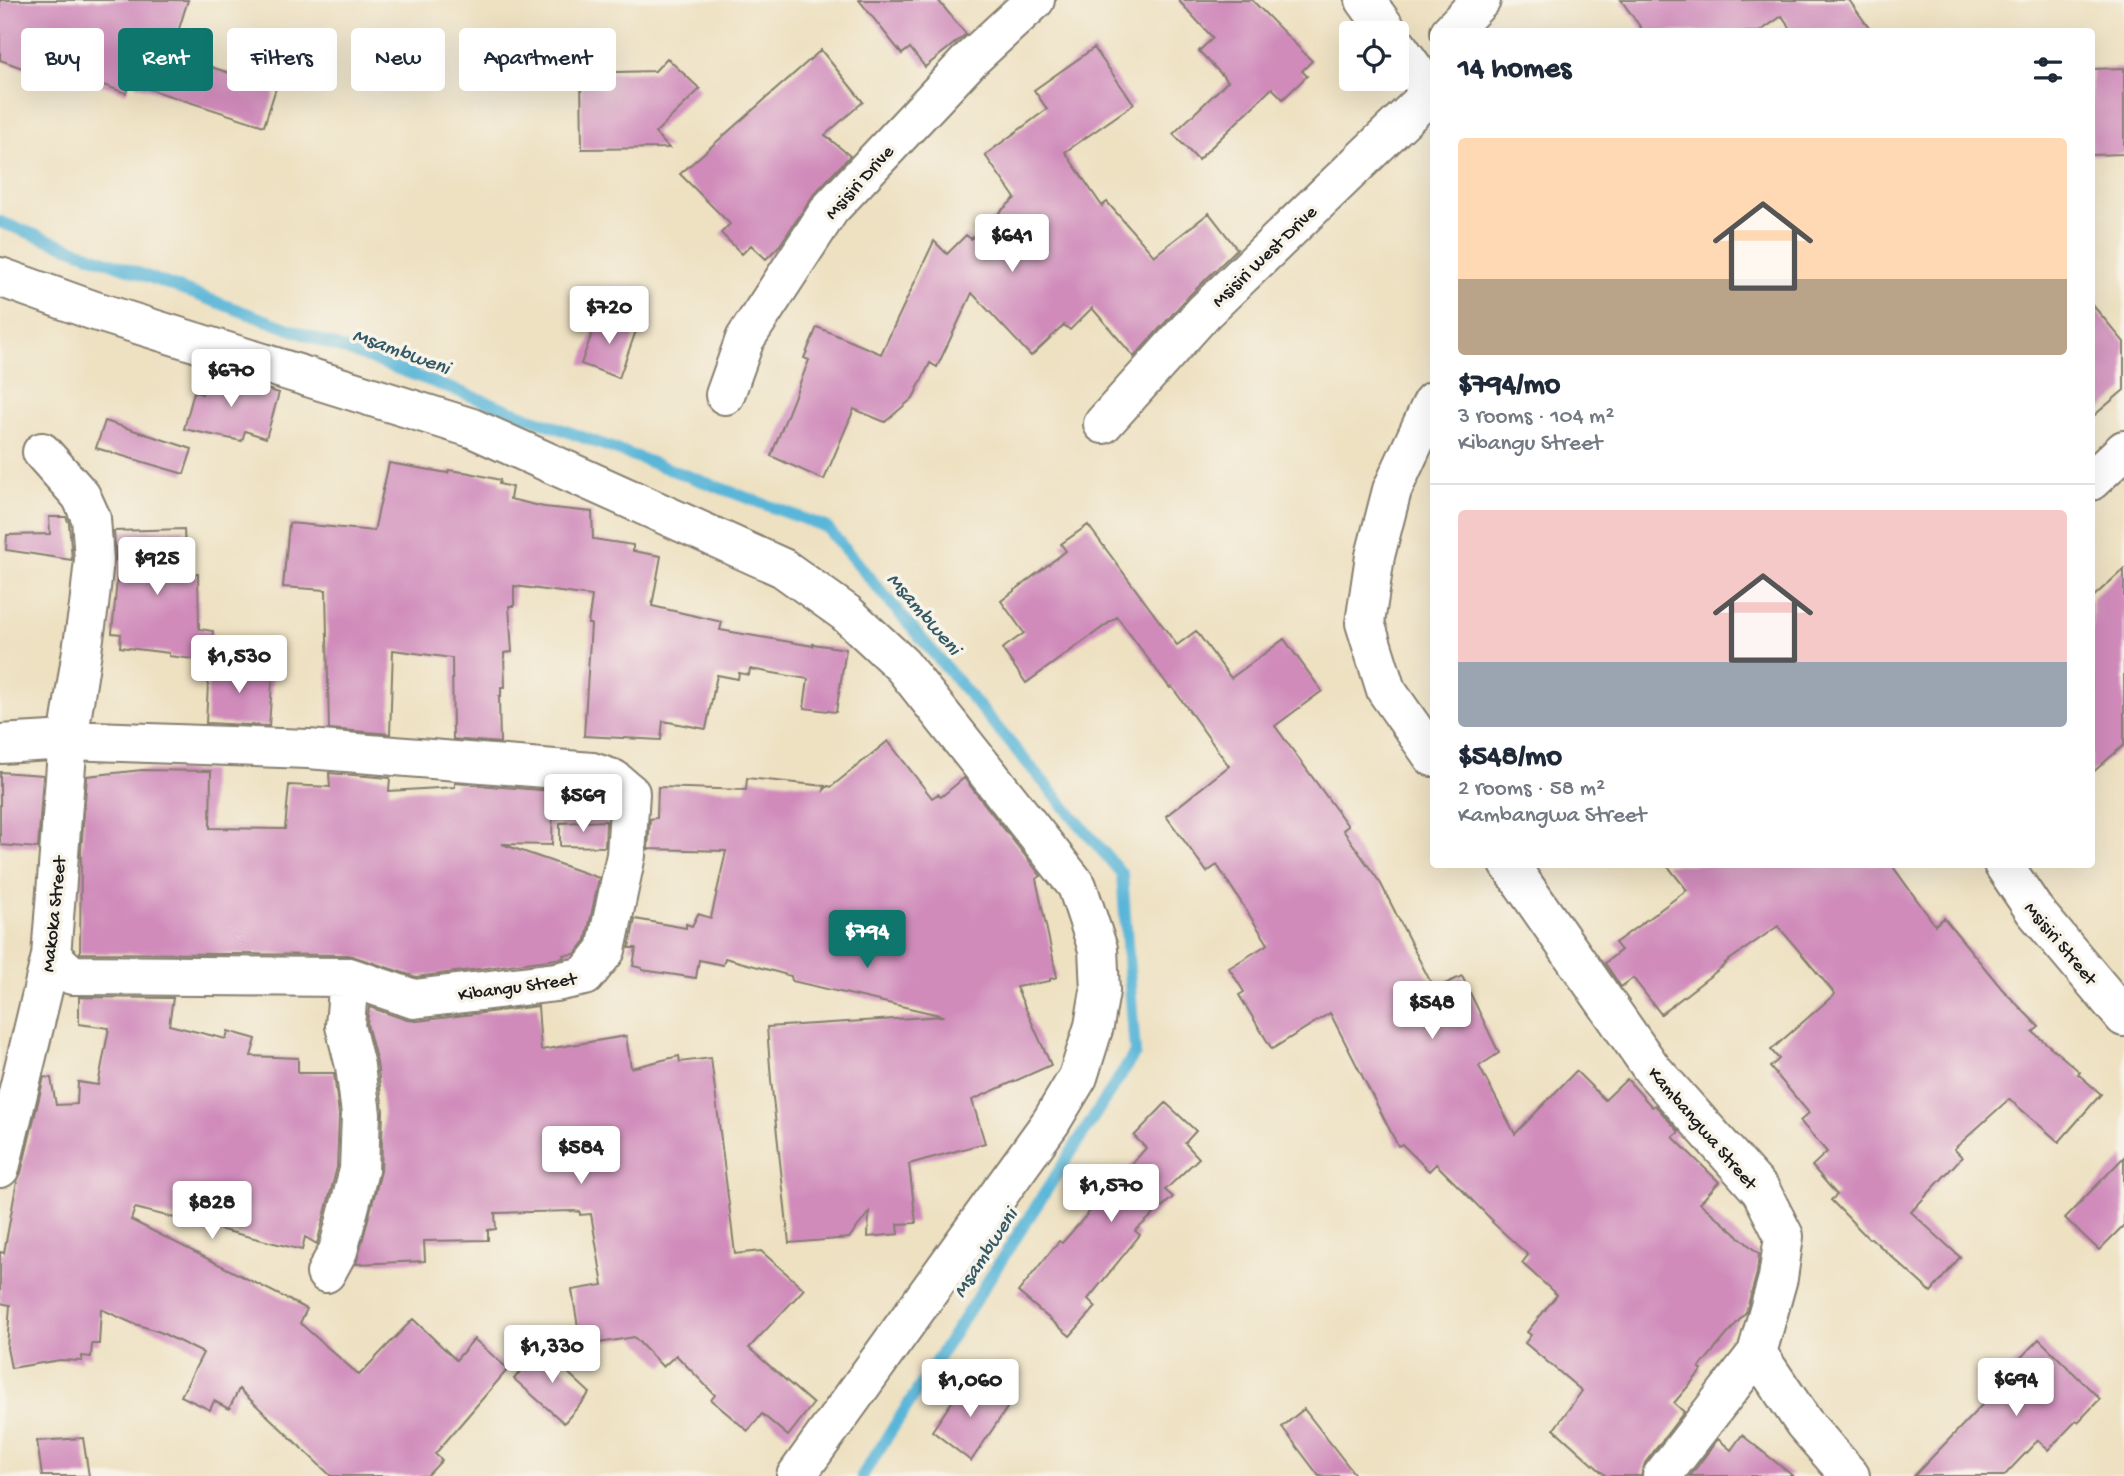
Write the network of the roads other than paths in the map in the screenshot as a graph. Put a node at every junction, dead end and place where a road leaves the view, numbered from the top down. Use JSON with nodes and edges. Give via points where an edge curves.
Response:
{"nodes":[{"id":1,"x":1035,"y":0,"type":"edge"},
{"id":2,"x":1365,"y":0,"type":"edge"},
{"id":3,"x":1481,"y":0,"type":"edge"},
{"id":4,"x":1380,"y":21,"type":"edge"},
{"id":5,"x":1454,"y":28,"type":"edge"},
{"id":6,"x":1421,"y":70,"type":"edge"},
{"id":7,"x":0,"y":277,"type":"edge"},
{"id":8,"x":725,"y":395,"type":"dead end"},
{"id":9,"x":1430,"y":408,"type":"edge"},
{"id":10,"x":1103,"y":424,"type":"dead end"},
{"id":11,"x":2124,"y":450,"type":"edge"},
{"id":12,"x":43,"y":452,"type":"dead end"},
{"id":13,"x":2095,"y":477,"type":"edge"},
{"id":14,"x":68,"y":740,"type":"junction"},
{"id":15,"x":0,"y":744,"type":"edge"},
{"id":16,"x":1430,"y":753,"type":"edge"},
{"id":17,"x":1512,"y":868,"type":"edge"},
{"id":18,"x":2006,"y":868,"type":"edge"},
{"id":19,"x":51,"y":956,"type":"junction"},
{"id":20,"x":349,"y":977,"type":"junction"},
{"id":21,"x":2112,"y":978,"type":"edge"},
{"id":22,"x":2124,"y":1017,"type":"edge"},
{"id":23,"x":0,"y":1168,"type":"edge"},
{"id":24,"x":326,"y":1273,"type":"dead end"},
{"id":25,"x":1757,"y":1353,"type":"junction"},
{"id":26,"x":796,"y":1476,"type":"edge"},
{"id":27,"x":1662,"y":1476,"type":"edge"},
{"id":28,"x":1850,"y":1476,"type":"edge"}],
"edges":[{"from":1,"to":8,"type":"street","name":"Msisiri Drive","via":[[970,60],[830,209],[745,339]]},
{"from":2,"to":4,"type":"street"},
{"from":3,"to":5,"type":"street"},
{"from":6,"to":10,"type":"street","name":"Msisiri West Drive"},
{"from":7,"to":26,"type":"street","via":[[472,428],[783,568],[846,613],[902,665],[1077,886],[1098,949],[1100,990],[1078,1077],[1051,1122]]},
{"from":9,"to":16,"type":"street","via":[[1392,490],[1375,556],[1365,623],[1386,690]]},
{"from":11,"to":13,"type":"street"},
{"from":12,"to":14,"type":"street","name":"Makoka Street","via":[[81,496],[91,518],[94,560]]},
{"from":14,"to":15,"type":"street","name":"Kibangu Street"},
{"from":14,"to":19,"type":"street","name":"Makoka Street"},
{"from":14,"to":20,"type":"street","name":"Kibangu Street","via":[[308,749],[592,772],[613,779],[630,793],[626,855],[606,950],[584,976],[414,999]]},
{"from":17,"to":25,"type":"street","name":"Kambangwa Street","via":[[1652,1069],[1761,1191],[1784,1236],[1778,1278]]},
{"from":18,"to":21,"type":"street","name":"Msisiri Street","via":[[2034,910]]},
{"from":19,"to":20,"type":"street","name":"Kibangu Street","via":[[72,975]]},
{"from":19,"to":23,"type":"street","name":"Makoka Street"},
{"from":20,"to":24,"type":"street","via":[[345,1026],[361,1114],[359,1170],[338,1251]]},
{"from":21,"to":22,"type":"street","name":"Msisiri Street"},
{"from":25,"to":27,"type":"street","name":"Kambangwa Street"},
{"from":25,"to":28,"type":"street","via":[[1804,1423]]}]}
